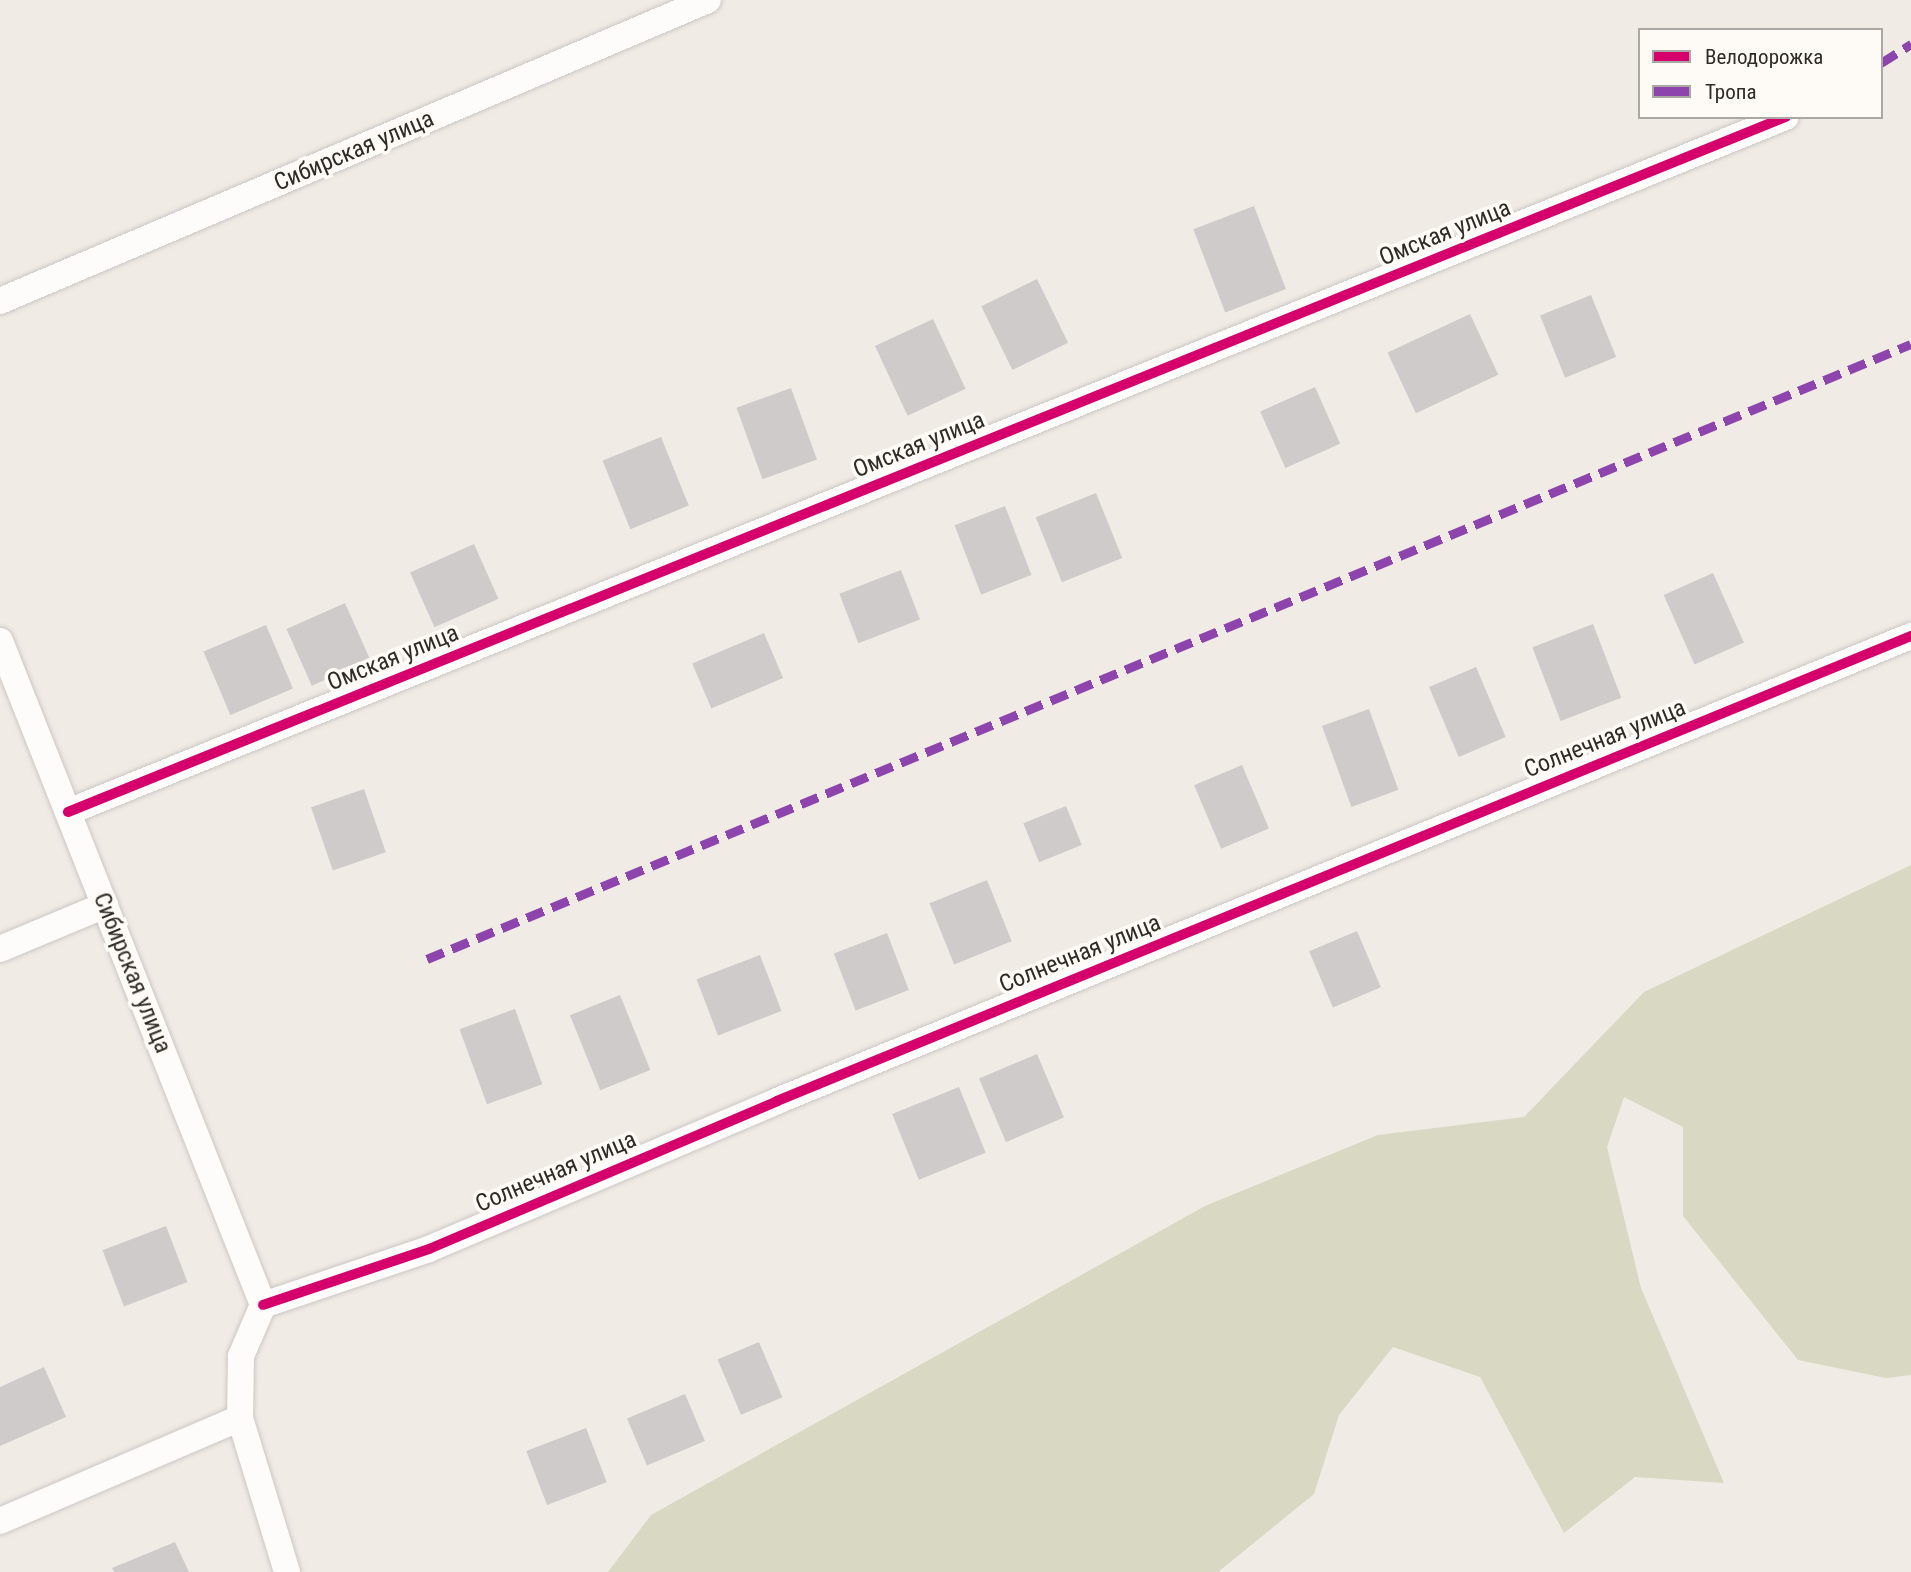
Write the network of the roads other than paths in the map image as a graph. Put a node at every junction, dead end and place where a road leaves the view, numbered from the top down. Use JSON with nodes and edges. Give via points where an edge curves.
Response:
{"nodes":[{"id":1,"x":708,"y":0,"type":"edge"},
{"id":2,"x":1781,"y":119,"type":"edge"},
{"id":3,"x":0,"y":301,"type":"edge"},
{"id":4,"x":1911,"y":636,"type":"edge"},
{"id":5,"x":0,"y":641,"type":"edge"},
{"id":6,"x":68,"y":812,"type":"junction"},
{"id":7,"x":105,"y":905,"type":"junction"},
{"id":8,"x":0,"y":949,"type":"edge"},
{"id":9,"x":263,"y":1305,"type":"junction"},
{"id":10,"x":240,"y":1418,"type":"junction"},
{"id":11,"x":0,"y":1521,"type":"edge"},
{"id":12,"x":287,"y":1572,"type":"edge"}],
"edges":[{"from":1,"to":3,"type":"street","name":"Сибирская улица"},
{"from":2,"to":6,"type":"street","name":"Омская улица"},
{"from":4,"to":9,"type":"street","name":"Солнечная улица","via":[[803,1090],[429,1249]]},
{"from":5,"to":6,"type":"street","name":"Сибирская улица"},
{"from":6,"to":7,"type":"street","name":"Сибирская улица"},
{"from":7,"to":8,"type":"street"},
{"from":7,"to":9,"type":"street","name":"Сибирская улица"},
{"from":9,"to":10,"type":"street","via":[[241,1356]]},
{"from":10,"to":11,"type":"street"},
{"from":10,"to":12,"type":"street"}]}
